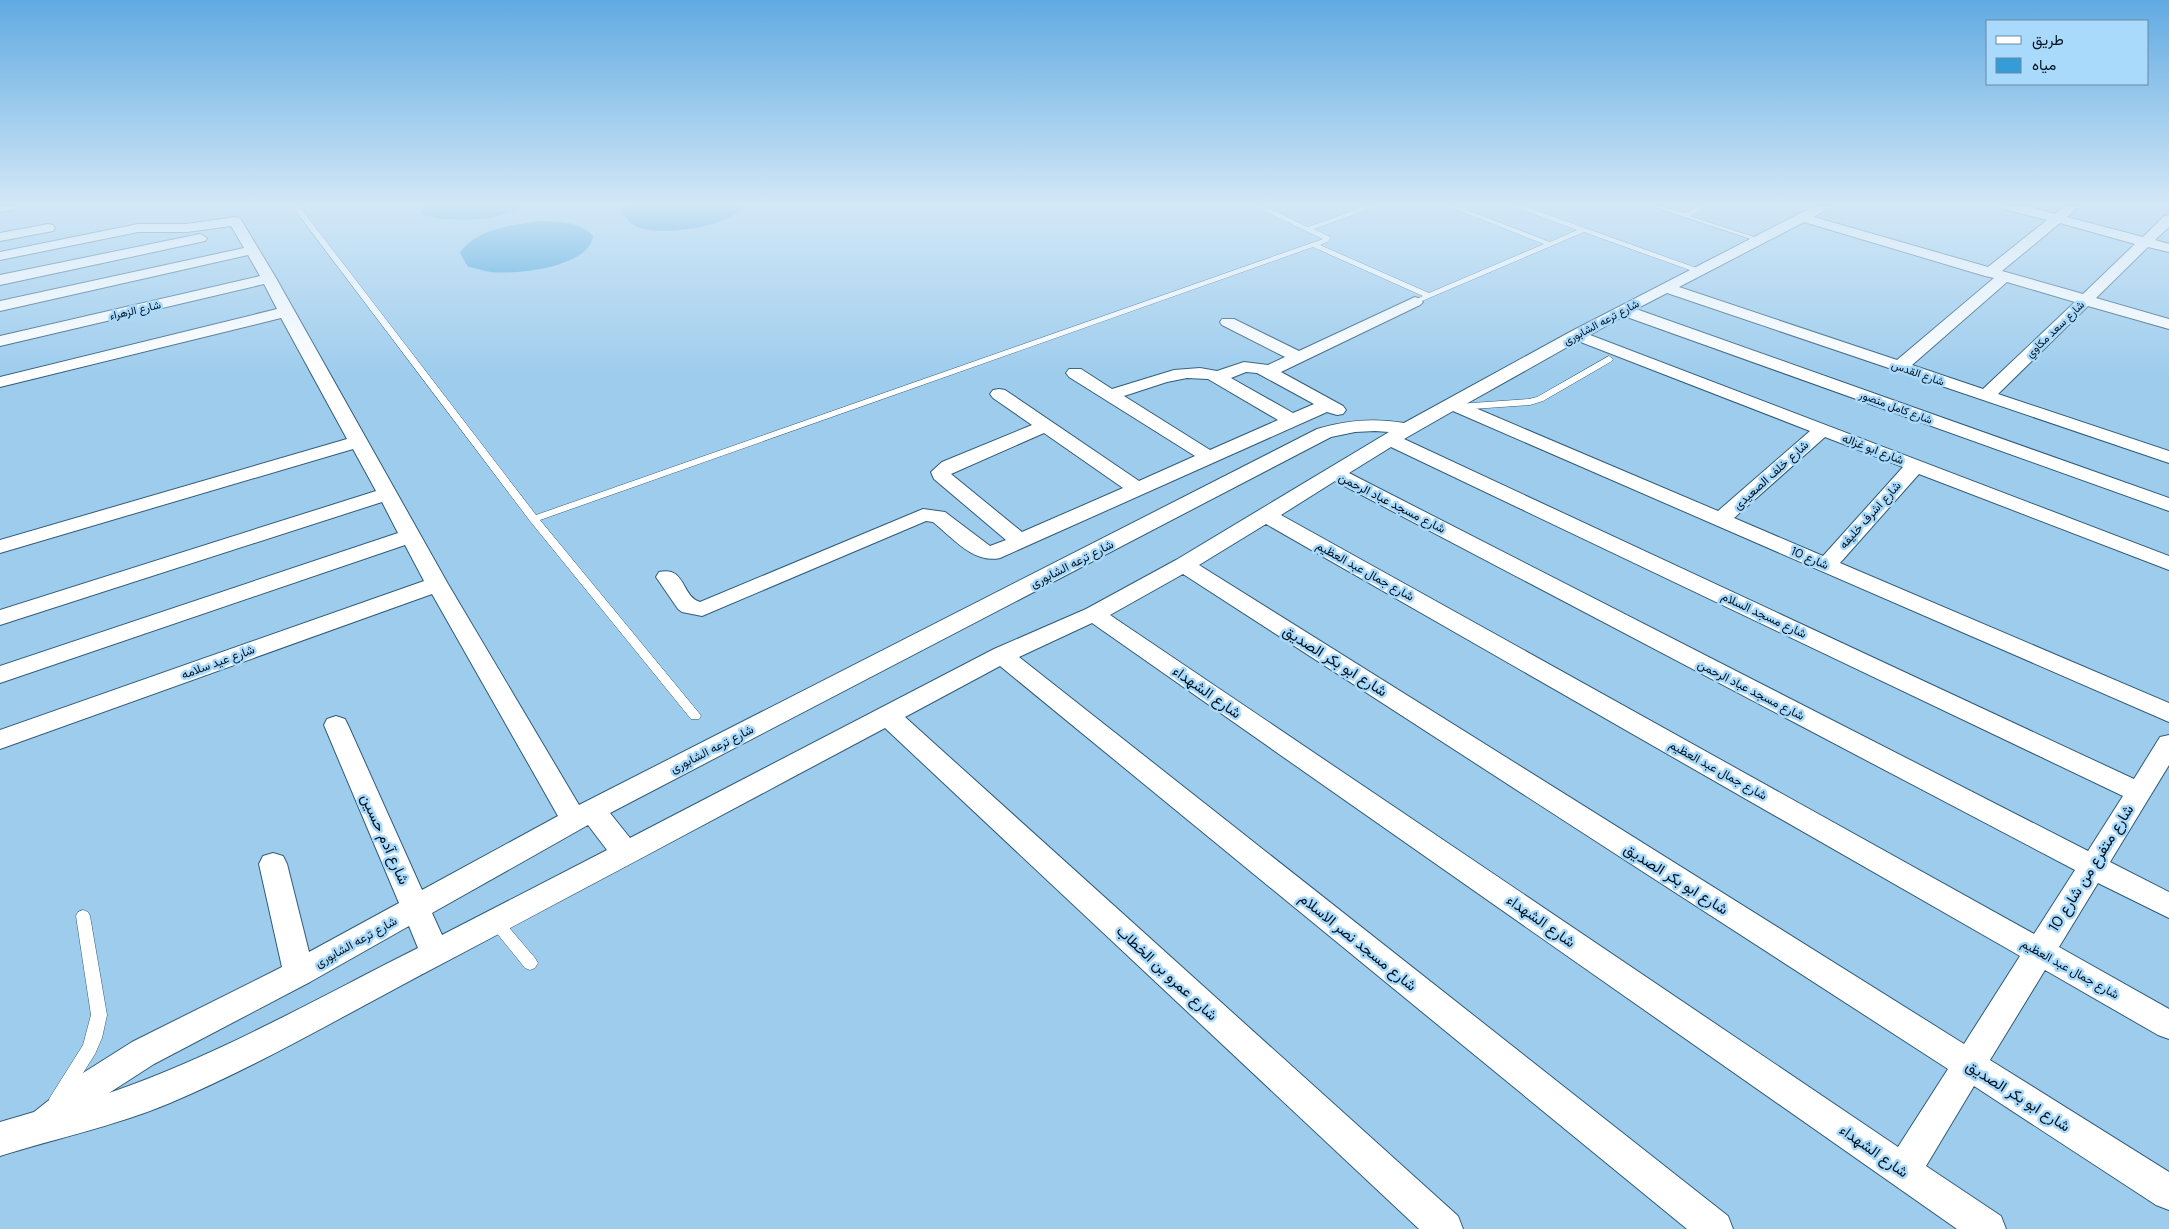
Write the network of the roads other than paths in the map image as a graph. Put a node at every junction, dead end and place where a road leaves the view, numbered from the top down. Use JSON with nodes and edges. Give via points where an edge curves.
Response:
{"nodes":[{"id":1,"x":71,"y":263,"type":"edge"},
{"id":2,"x":192,"y":263,"type":"edge"},
{"id":3,"x":260,"y":263,"type":"edge"},
{"id":4,"x":339,"y":263,"type":"edge"},
{"id":5,"x":1266,"y":263,"type":"edge"},
{"id":6,"x":1351,"y":263,"type":"edge"},
{"id":7,"x":1505,"y":263,"type":"edge"},
{"id":8,"x":1682,"y":263,"type":"edge"},
{"id":9,"x":1714,"y":263,"type":"edge"},
{"id":10,"x":1957,"y":263,"type":"edge"},
{"id":11,"x":2009,"y":263,"type":"edge"},
{"id":12,"x":2122,"y":263,"type":"edge"},
{"id":13,"x":1701,"y":270,"type":"junction"},
{"id":14,"x":1997,"y":275,"type":"junction"},
{"id":15,"x":269,"y":278,"type":"junction"},
{"id":16,"x":0,"y":280,"type":"edge"},
{"id":17,"x":1667,"y":288,"type":"junction"},
{"id":18,"x":1422,"y":299,"type":"junction"},
{"id":19,"x":2084,"y":300,"type":"junction"},
{"id":20,"x":0,"y":306,"type":"edge"},
{"id":21,"x":1624,"y":310,"type":"junction"},
{"id":22,"x":286,"y":312,"type":"junction"},
{"id":23,"x":1228,"y":322,"type":"dead end"},
{"id":24,"x":2169,"y":324,"type":"edge"},
{"id":25,"x":1576,"y":335,"type":"junction"},
{"id":26,"x":0,"y":341,"type":"edge"},
{"id":27,"x":1298,"y":357,"type":"junction"},
{"id":28,"x":1609,"y":359,"type":"dead end"},
{"id":29,"x":1899,"y":366,"type":"junction"},
{"id":30,"x":1267,"y":372,"type":"junction"},
{"id":31,"x":1075,"y":373,"type":"dead end"},
{"id":32,"x":1217,"y":377,"type":"junction"},
{"id":33,"x":0,"y":382,"type":"edge"},
{"id":34,"x":999,"y":394,"type":"dead end"},
{"id":35,"x":1110,"y":395,"type":"junction"},
{"id":36,"x":1986,"y":396,"type":"junction"},
{"id":37,"x":1327,"y":404,"type":"junction"},
{"id":38,"x":1454,"y":406,"type":"junction"},
{"id":39,"x":1292,"y":420,"type":"junction"},
{"id":40,"x":1365,"y":424,"type":"junction"},
{"id":41,"x":1045,"y":426,"type":"junction"},
{"id":42,"x":1822,"y":430,"type":"junction"},
{"id":43,"x":1398,"y":434,"type":"junction"},
{"id":44,"x":358,"y":442,"type":"junction"},
{"id":45,"x":1209,"y":457,"type":"junction"},
{"id":46,"x":2169,"y":457,"type":"edge"},
{"id":47,"x":1915,"y":466,"type":"junction"},
{"id":48,"x":1334,"y":473,"type":"junction"},
{"id":49,"x":1138,"y":489,"type":"junction"},
{"id":50,"x":387,"y":494,"type":"junction"},
{"id":51,"x":2169,"y":506,"type":"edge"},
{"id":52,"x":1266,"y":515,"type":"junction"},
{"id":53,"x":534,"y":519,"type":"junction"},
{"id":54,"x":1720,"y":520,"type":"junction"},
{"id":55,"x":410,"y":536,"type":"junction"},
{"id":56,"x":1020,"y":541,"type":"junction"},
{"id":57,"x":0,"y":547,"type":"edge"},
{"id":58,"x":2169,"y":563,"type":"edge"},
{"id":59,"x":1184,"y":565,"type":"junction"},
{"id":60,"x":1826,"y":565,"type":"junction"},
{"id":61,"x":667,"y":578,"type":"dead end"},
{"id":62,"x":437,"y":584,"type":"junction"},
{"id":63,"x":1094,"y":614,"type":"junction"},
{"id":64,"x":0,"y":618,"type":"edge"},
{"id":65,"x":1002,"y":655,"type":"junction"},
{"id":66,"x":0,"y":675,"type":"edge"},
{"id":67,"x":2169,"y":713,"type":"edge"},
{"id":68,"x":695,"y":716,"type":"dead end"},
{"id":69,"x":888,"y":716,"type":"junction"},
{"id":70,"x":336,"y":725,"type":"dead end"},
{"id":71,"x":0,"y":740,"type":"edge"},
{"id":72,"x":2169,"y":744,"type":"edge"},
{"id":73,"x":2138,"y":792,"type":"junction"},
{"id":74,"x":583,"y":816,"type":"junction"},
{"id":75,"x":626,"y":854,"type":"junction"},
{"id":76,"x":273,"y":864,"type":"dead end"},
{"id":77,"x":2092,"y":867,"type":"junction"},
{"id":78,"x":2169,"y":906,"type":"edge"},
{"id":79,"x":416,"y":909,"type":"junction"},
{"id":80,"x":83,"y":916,"type":"dead end"},
{"id":81,"x":496,"y":922,"type":"junction"},
{"id":82,"x":2040,"y":952,"type":"junction"},
{"id":83,"x":435,"y":953,"type":"junction"},
{"id":84,"x":530,"y":963,"type":"dead end"},
{"id":85,"x":299,"y":974,"type":"junction"},
{"id":86,"x":2169,"y":1025,"type":"edge"},
{"id":87,"x":1968,"y":1065,"type":"junction"},
{"id":88,"x":39,"y":1127,"type":"junction"},
{"id":89,"x":0,"y":1139,"type":"edge"},
{"id":90,"x":1903,"y":1171,"type":"junction"},
{"id":91,"x":2169,"y":1192,"type":"edge"},
{"id":92,"x":1445,"y":1229,"type":"edge"},
{"id":93,"x":1715,"y":1229,"type":"edge"},
{"id":94,"x":1988,"y":1229,"type":"edge"}],
"edges":[{"from":1,"to":16,"type":"street"},
{"from":2,"to":20,"type":"street"},
{"from":3,"to":15,"type":"street"},
{"from":4,"to":53,"type":"lane"},
{"from":5,"to":53,"type":"lane"},
{"from":6,"to":18,"type":"lane"},
{"from":7,"to":18,"type":"lane"},
{"from":8,"to":13,"type":"lane"},
{"from":9,"to":13,"type":"street","name":"شارع ترعه الشابورى"},
{"from":10,"to":14,"type":"street"},
{"from":11,"to":14,"type":"street"},
{"from":12,"to":19,"type":"street","name":"شارع سعد مكاوي"},
{"from":13,"to":17,"type":"street","name":"شارع ترعه الشابورى"},
{"from":14,"to":19,"type":"street"},
{"from":14,"to":29,"type":"street"},
{"from":15,"to":22,"type":"street"},
{"from":15,"to":26,"type":"street","name":"شارع الزهراء"},
{"from":17,"to":21,"type":"street","name":"شارع ترعه الشابورى"},
{"from":17,"to":29,"type":"street","name":"شارع القدس"},
{"from":18,"to":27,"type":"street"},
{"from":19,"to":24,"type":"street"},
{"from":19,"to":36,"type":"street","name":"شارع سعد مكاوي"},
{"from":21,"to":25,"type":"street","name":"شارع ترعه الشابورى"},
{"from":21,"to":51,"type":"street","name":"شارع كامل منصور"},
{"from":22,"to":33,"type":"street"},
{"from":22,"to":44,"type":"street"},
{"from":23,"to":27,"type":"street"},
{"from":25,"to":38,"type":"street","name":"شارع ترعه الشابورى"},
{"from":25,"to":42,"type":"street","name":"شارع ابو غزاله"},
{"from":27,"to":30,"type":"street"},
{"from":28,"to":38,"type":"lane","via":[[1540,399],[1520,404]]},
{"from":29,"to":36,"type":"street","name":"شارع القدس"},
{"from":30,"to":32,"type":"street","via":[[1244,367]]},
{"from":30,"to":37,"type":"street"},
{"from":31,"to":35,"type":"street"},
{"from":32,"to":35,"type":"street","via":[[1203,372],[1182,372]]},
{"from":32,"to":39,"type":"street"},
{"from":34,"to":41,"type":"street"},
{"from":35,"to":45,"type":"street"},
{"from":36,"to":46,"type":"street","name":"شارع القدس"},
{"from":37,"to":39,"type":"street"},
{"from":37,"to":40,"type":"street"},
{"from":38,"to":43,"type":"street","name":"شارع ترعه الشابورى"},
{"from":38,"to":54,"type":"street","name":"شارع 10"},
{"from":39,"to":45,"type":"street"},
{"from":40,"to":43,"type":"street","name":"شارع ترعه الشابورى"},
{"from":40,"to":74,"type":"street","name":"شارع ترعه الشابورى","via":[[1324,433]]},
{"from":41,"to":49,"type":"street"},
{"from":41,"to":56,"type":"street","via":[[941,472]]},
{"from":42,"to":47,"type":"street","name":"شارع ابو غزاله"},
{"from":42,"to":54,"type":"street","name":"شارع خلف الصعيدى"},
{"from":43,"to":48,"type":"street","name":"شارع ترعه الشابورى"},
{"from":43,"to":73,"type":"street","name":"شارع مسجد السلام"},
{"from":44,"to":50,"type":"street"},
{"from":44,"to":57,"type":"street"},
{"from":45,"to":49,"type":"street"},
{"from":47,"to":58,"type":"street","name":"شارع ابو غزاله"},
{"from":47,"to":60,"type":"street","name":"شارع اشرف خليفه"},
{"from":48,"to":52,"type":"street","name":"شارع ترعه الشابورى"},
{"from":48,"to":77,"type":"street","name":"شارع مسجد عباد الرحمن"},
{"from":49,"to":56,"type":"street"},
{"from":50,"to":55,"type":"street"},
{"from":50,"to":64,"type":"street"},
{"from":52,"to":59,"type":"street","name":"شارع ترعه الشابورى"},
{"from":52,"to":82,"type":"street","name":"شارع جمال عبد العظيم"},
{"from":53,"to":68,"type":"lane"},
{"from":54,"to":60,"type":"street","name":"شارع 10"},
{"from":55,"to":62,"type":"street"},
{"from":55,"to":66,"type":"street"},
{"from":56,"to":61,"type":"street","via":[[993,553],[984,553],[944,519],[923,515],[702,608],[686,604]]},
{"from":59,"to":63,"type":"street","name":"شارع ترعه الشابورى"},
{"from":59,"to":87,"type":"street","name":"شارع ابو بكر الصديق"},
{"from":60,"to":67,"type":"street","name":"شارع 10"},
{"from":62,"to":71,"type":"street","name":"شارع عيد سلامه"},
{"from":62,"to":74,"type":"street"},
{"from":63,"to":65,"type":"street","name":"شارع ترعه الشابورى"},
{"from":63,"to":90,"type":"street","name":"شارع الشهداء"},
{"from":65,"to":69,"type":"street","name":"شارع ترعه الشابورى"},
{"from":65,"to":93,"type":"street","name":"شارع مسجد نصر الاسلام"},
{"from":69,"to":75,"type":"street","name":"شارع ترعه الشابورى"},
{"from":69,"to":92,"type":"street","name":"شارع عمرو بن الخطاب"},
{"from":70,"to":79,"type":"street","name":"شارع آدم حسين"},
{"from":72,"to":73,"type":"street","name":"شارع متفرع من شارع 10"},
{"from":73,"to":77,"type":"street","name":"شارع متفرع من شارع 10"},
{"from":74,"to":75,"type":"street"},
{"from":74,"to":79,"type":"street","name":"شارع ترعه الشابورى"},
{"from":75,"to":81,"type":"street","name":"شارع ترعه الشابورى"},
{"from":76,"to":85,"type":"street"},
{"from":77,"to":78,"type":"street","name":"شارع مسجد عباد الرحمن"},
{"from":77,"to":82,"type":"street","name":"شارع متفرع من شارع 10"},
{"from":79,"to":83,"type":"street","name":"شارع آدم حسين"},
{"from":79,"to":85,"type":"street","name":"شارع ترعه الشابورى"},
{"from":80,"to":88,"type":"lane","via":[[99,1015],[98,1028],[86,1057]]},
{"from":81,"to":83,"type":"street","name":"شارع ترعه الشابورى"},
{"from":81,"to":84,"type":"lane"},
{"from":82,"to":86,"type":"street","name":"شارع جمال عبد العظيم"},
{"from":82,"to":87,"type":"street","name":"شارع متفرع من شارع 10"},
{"from":83,"to":88,"type":"street","name":"شارع ترعه الشابورى","via":[[216,1066],[158,1092],[98,1113]]},
{"from":85,"to":88,"type":"street","name":"شارع ترعه الشابورى","via":[[143,1053],[95,1084]]},
{"from":87,"to":90,"type":"street","name":"شارع متفرع من شارع 10"},
{"from":87,"to":91,"type":"street","name":"شارع ابو بكر الصديق"},
{"from":88,"to":89,"type":"street","name":"شارع ترعه الشابورى"},
{"from":90,"to":94,"type":"street","name":"شارع الشهداء"}]}
